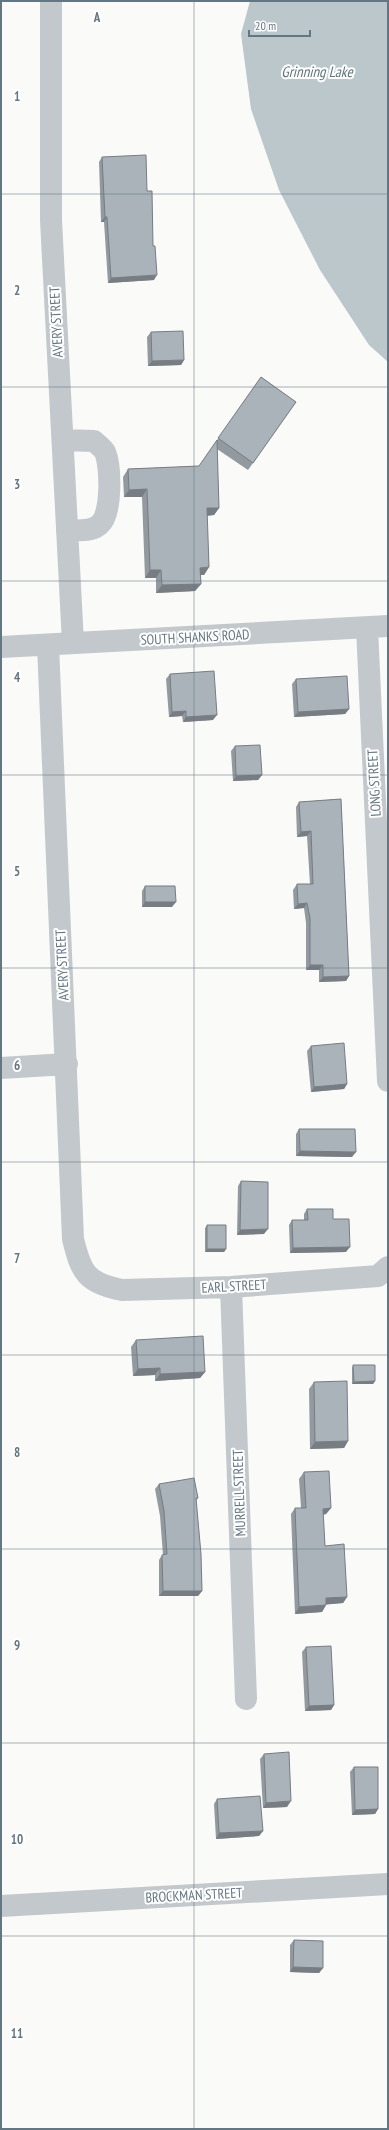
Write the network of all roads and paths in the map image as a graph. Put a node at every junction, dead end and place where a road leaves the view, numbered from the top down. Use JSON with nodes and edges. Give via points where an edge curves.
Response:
{"nodes":[{"id":1,"x":51,"y":1,"type":"edge"},
{"id":2,"x":62,"y":440,"type":"junction"},
{"id":3,"x":67,"y":531,"type":"junction"},
{"id":4,"x":378,"y":627,"type":"edge"},
{"id":5,"x":73,"y":643,"type":"junction"},
{"id":6,"x":48,"y":645,"type":"junction"},
{"id":7,"x":1,"y":646,"type":"edge"},
{"id":8,"x":67,"y":1064,"type":"junction"},
{"id":9,"x":1,"y":1068,"type":"edge"},
{"id":10,"x":388,"y":1081,"type":"edge"},
{"id":11,"x":383,"y":1272,"type":"edge"},
{"id":12,"x":92,"y":1279,"type":"joint"},
{"id":13,"x":231,"y":1287,"type":"junction"},
{"id":14,"x":246,"y":1699,"type":"dead end"},
{"id":15,"x":388,"y":1884,"type":"edge"},
{"id":16,"x":1,"y":1906,"type":"edge"}],
"edges":[{"from":1,"to":2,"type":"street","name":"AVERY STREET","via":[[51,220]]},
{"from":2,"to":3,"type":"street","name":"AVERY STREET"},
{"from":2,"to":3,"type":"street","via":[[94,441],[105,452],[108,466],[107,513],[100,524],[91,529]]},
{"from":3,"to":5,"type":"street","name":"AVERY STREET"},
{"from":4,"to":5,"type":"street","name":"SOUTH SHANKS ROAD"},
{"from":4,"to":10,"type":"street","name":"LONG STREET"},
{"from":5,"to":6,"type":"street","name":"SOUTH SHANKS ROAD"},
{"from":6,"to":7,"type":"street","name":"SOUTH SHANKS ROAD"},
{"from":6,"to":8,"type":"street","name":"AVERY STREET"},
{"from":8,"to":9,"type":"street"},
{"from":8,"to":12,"type":"street","name":"AVERY STREET","via":[[73,1239],[80,1266]]},
{"from":11,"to":13,"type":"street","name":"EARL STREET"},
{"from":12,"to":13,"type":"street","name":"EARL STREET","via":[[107,1287],[122,1290]]},
{"from":13,"to":14,"type":"street","name":"MURRELL STREET"},
{"from":15,"to":16,"type":"street","name":"BROCKMAN STREET"}]}
